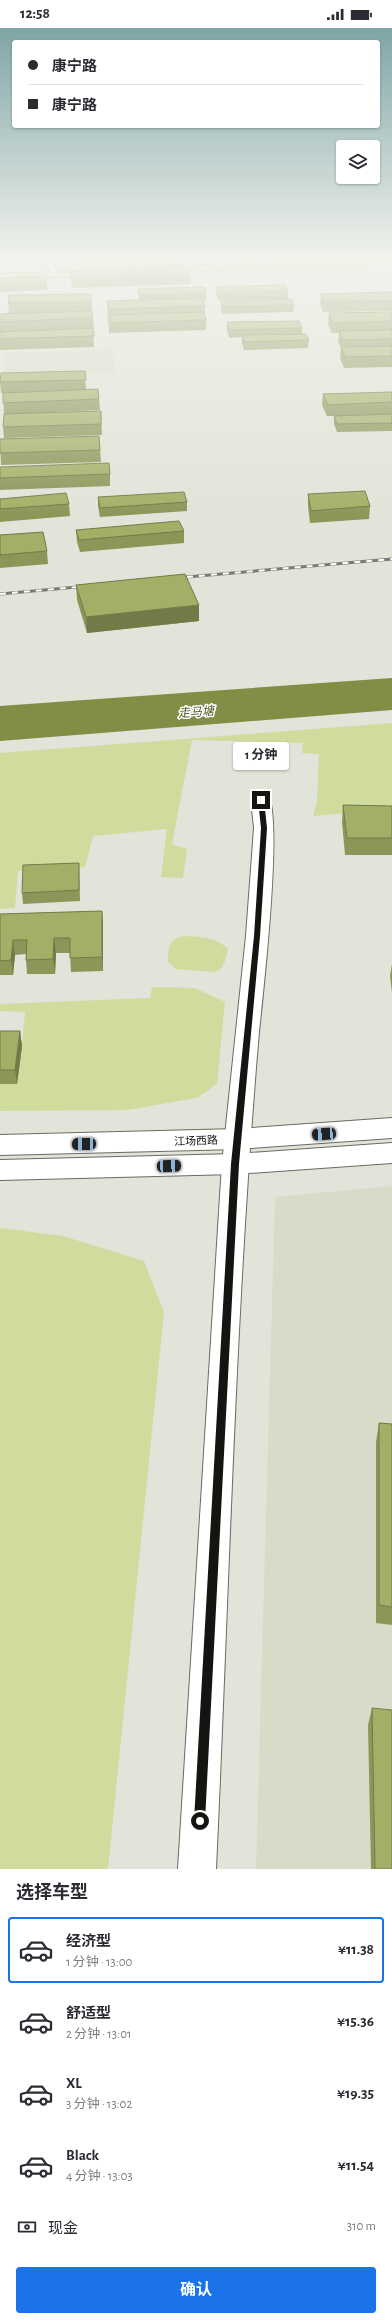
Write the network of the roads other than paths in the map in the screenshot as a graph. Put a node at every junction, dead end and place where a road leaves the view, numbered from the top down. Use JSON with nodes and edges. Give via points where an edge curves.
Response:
{"nodes":[{"id":1,"x":261,"y":800,"type":"dead end"},
{"id":2,"x":392,"y":1128,"type":"edge"},
{"id":3,"x":0,"y":1145,"type":"edge"},
{"id":4,"x":237,"y":1152,"type":"junction"},
{"id":5,"x":392,"y":1153,"type":"edge"},
{"id":6,"x":0,"y":1170,"type":"edge"},
{"id":7,"x":197,"y":1869,"type":"edge"}],
"edges":[{"from":1,"to":4,"type":"street","via":[[264,828],[257,936]]},
{"from":2,"to":4,"type":"street","name":"江场西路"},
{"from":3,"to":4,"type":"street","name":"江场西路"},
{"from":4,"to":5,"type":"street","name":"江场西路"},
{"from":4,"to":6,"type":"street","name":"江场西路"},
{"from":4,"to":7,"type":"street"}]}
